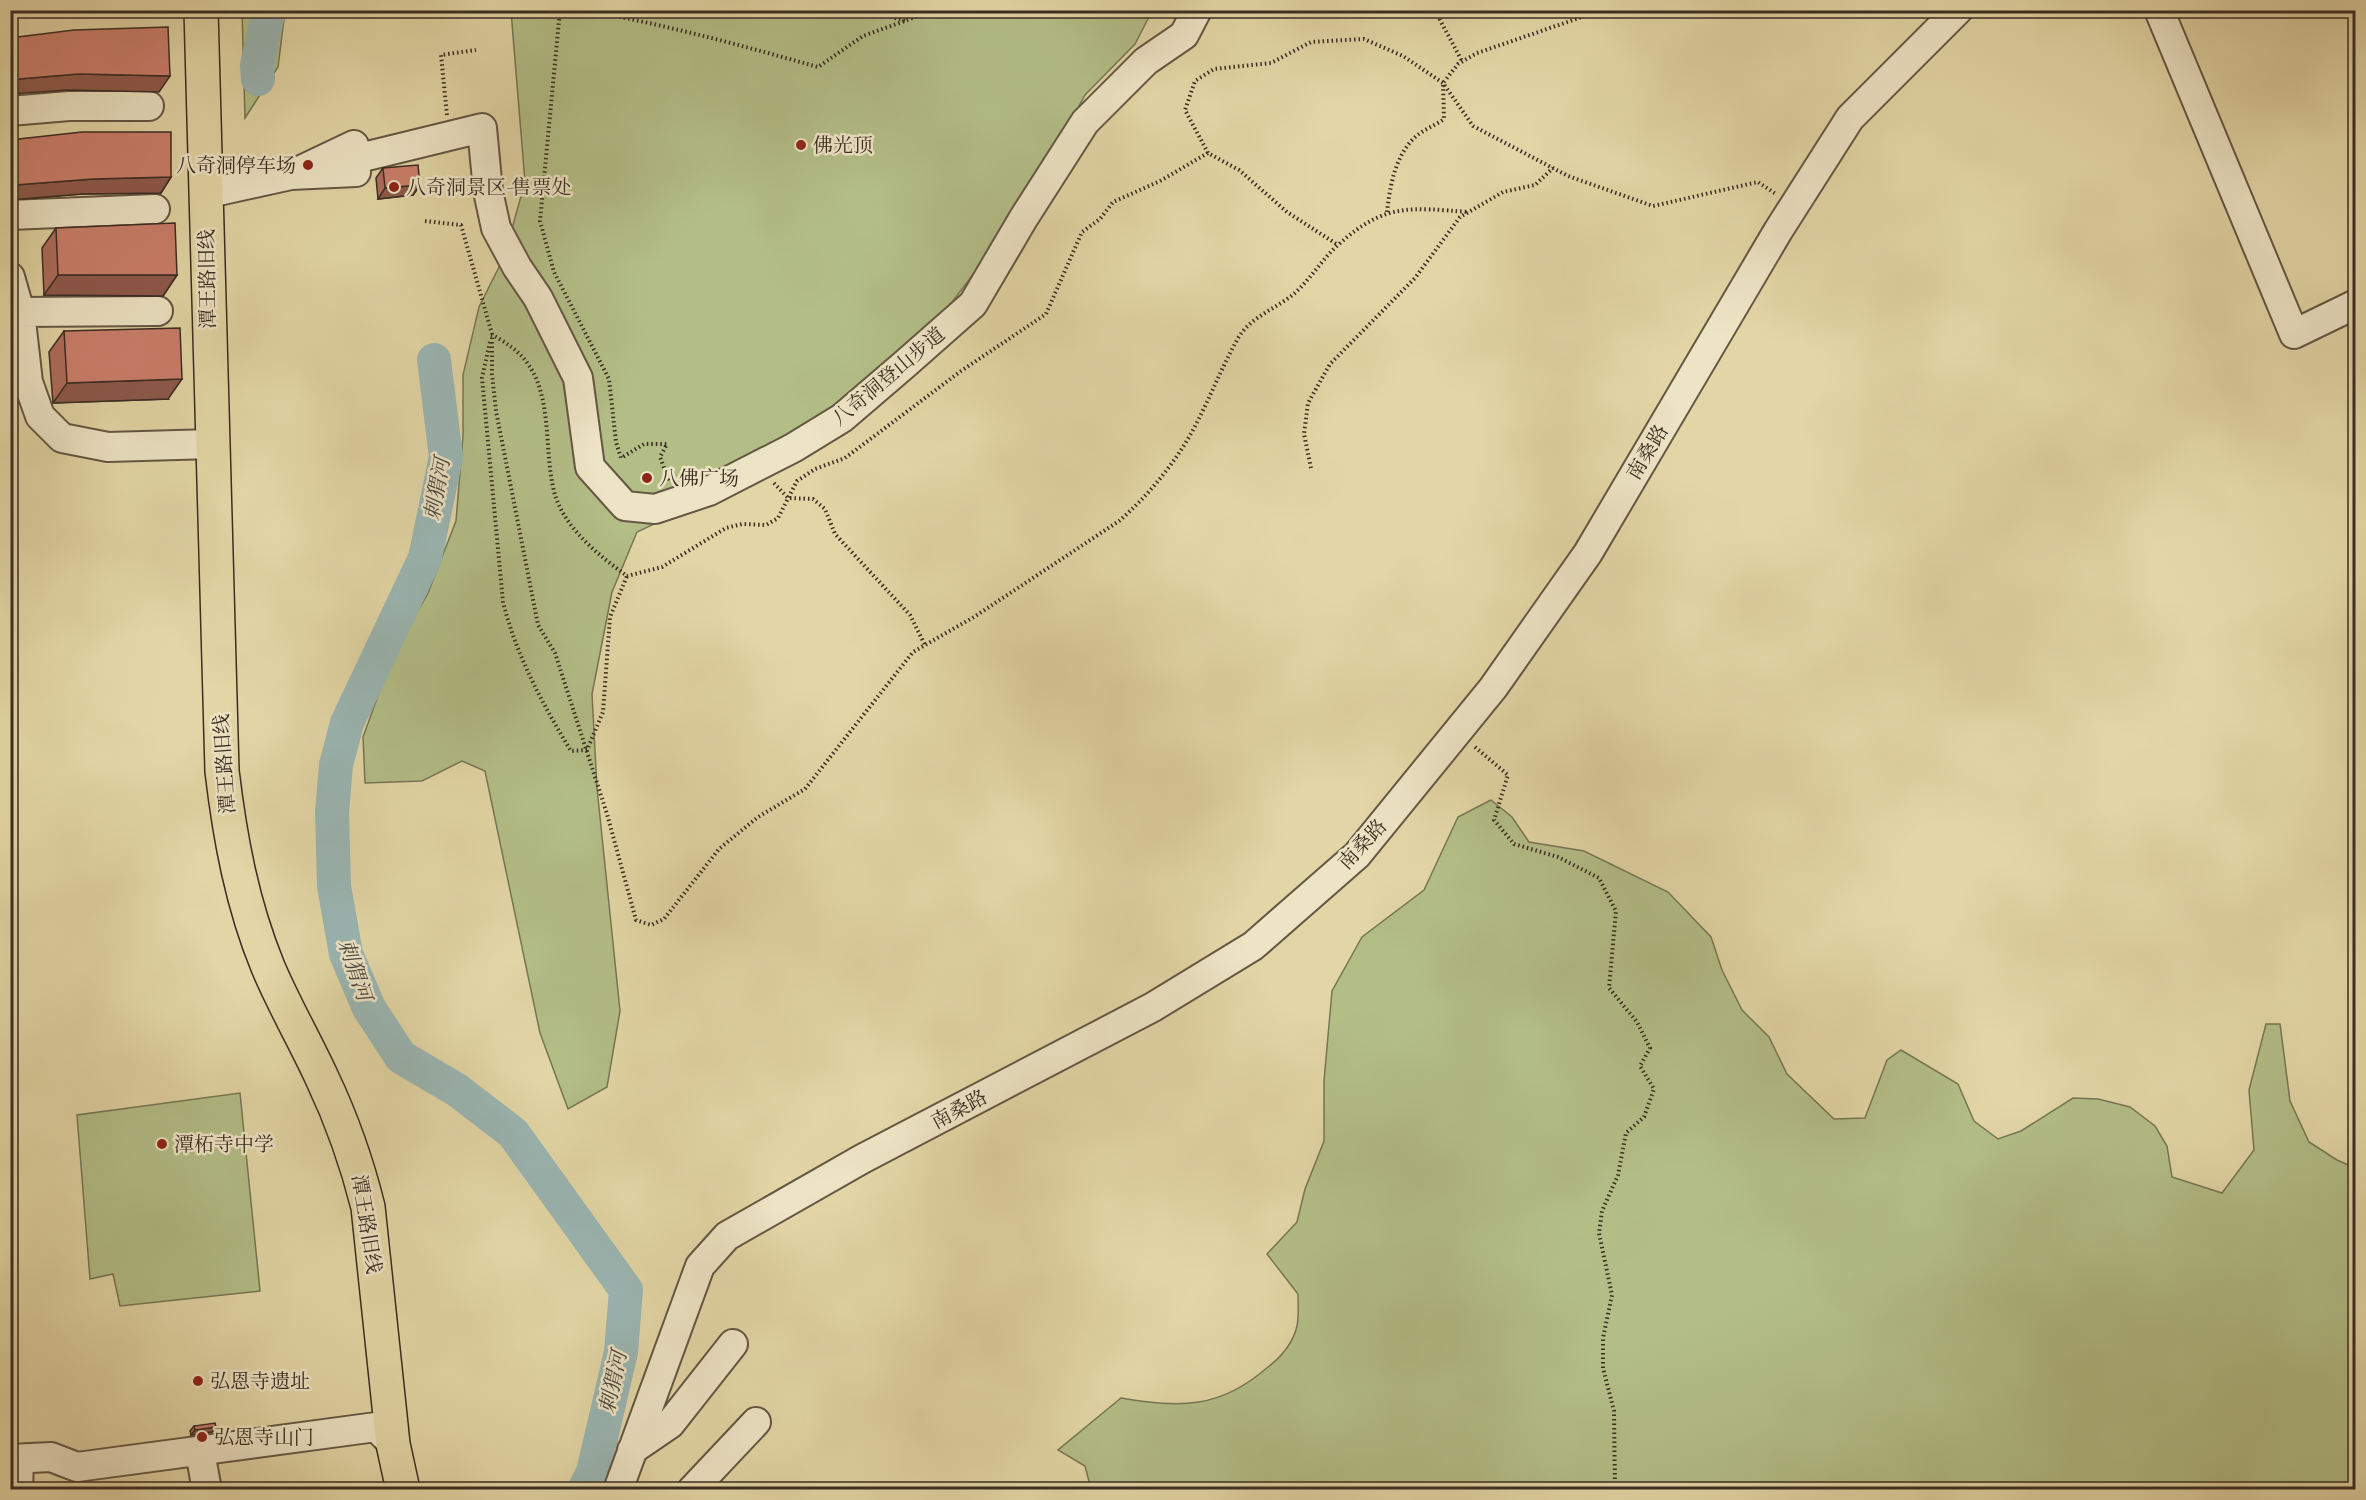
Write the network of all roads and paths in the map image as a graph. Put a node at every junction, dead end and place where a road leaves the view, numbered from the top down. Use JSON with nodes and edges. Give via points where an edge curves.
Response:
{"nodes":[{"id":1,"x":201,"y":10,"type":"edge"},
{"id":2,"x":503,"y":10,"type":"edge"},
{"id":3,"x":520,"y":10,"type":"edge"},
{"id":4,"x":560,"y":10,"type":"edge"},
{"id":5,"x":584,"y":10,"type":"edge"},
{"id":6,"x":869,"y":10,"type":"edge"},
{"id":7,"x":935,"y":10,"type":"edge"},
{"id":8,"x":1197,"y":10,"type":"edge"},
{"id":9,"x":1438,"y":10,"type":"edge"},
{"id":10,"x":1958,"y":10,"type":"edge"},
{"id":11,"x":2159,"y":10,"type":"edge"},
{"id":12,"x":1582,"y":16,"type":"dead end"},
{"id":13,"x":905,"y":21,"type":"junction"},
{"id":14,"x":476,"y":50,"type":"dead end"},
{"id":15,"x":1462,"y":61,"type":"junction"},
{"id":16,"x":1443,"y":83,"type":"junction"},
{"id":17,"x":149,"y":106,"type":"dead end"},
{"id":18,"x":10,"y":111,"type":"edge"},
{"id":19,"x":450,"y":136,"type":"junction"},
{"id":20,"x":1208,"y":153,"type":"dead end"},
{"id":21,"x":1553,"y":168,"type":"junction"},
{"id":22,"x":205,"y":194,"type":"junction"},
{"id":23,"x":1794,"y":206,"type":"junction"},
{"id":24,"x":155,"y":209,"type":"dead end"},
{"id":25,"x":1387,"y":212,"type":"junction"},
{"id":26,"x":1469,"y":212,"type":"junction"},
{"id":27,"x":10,"y":214,"type":"edge"},
{"id":28,"x":425,"y":221,"type":"dead end"},
{"id":29,"x":10,"y":277,"type":"edge"},
{"id":30,"x":2355,"y":304,"type":"edge"},
{"id":31,"x":158,"y":311,"type":"dead end"},
{"id":32,"x":20,"y":312,"type":"junction"},
{"id":33,"x":492,"y":334,"type":"junction"},
{"id":34,"x":212,"y":444,"type":"junction"},
{"id":35,"x":1311,"y":468,"type":"dead end"},
{"id":36,"x":735,"y":478,"type":"junction"},
{"id":37,"x":670,"y":504,"type":"junction"},
{"id":38,"x":627,"y":576,"type":"dead end"},
{"id":39,"x":925,"y":645,"type":"junction"},
{"id":40,"x":1456,"y":732,"type":"junction"},
{"id":41,"x":587,"y":750,"type":"junction"},
{"id":42,"x":733,"y":1344,"type":"dead end"},
{"id":43,"x":756,"y":1422,"type":"dead end"},
{"id":44,"x":393,"y":1444,"type":"junction"},
{"id":45,"x":632,"y":1450,"type":"junction"},
{"id":46,"x":200,"y":1452,"type":"junction"},
{"id":47,"x":15,"y":1459,"type":"edge"},
{"id":48,"x":18,"y":1490,"type":"edge"},
{"id":49,"x":207,"y":1490,"type":"edge"},
{"id":50,"x":403,"y":1490,"type":"edge"},
{"id":51,"x":618,"y":1490,"type":"edge"},
{"id":52,"x":692,"y":1490,"type":"edge"},
{"id":53,"x":1615,"y":1490,"type":"edge"}],
"edges":[{"from":1,"to":22,"type":"main road","name":"潭王路旧线"},
{"from":2,"to":3,"type":"path"},
{"from":4,"to":37,"type":"path","via":[[540,221],[554,272],[609,379],[615,442],[621,458],[644,444],[667,444],[660,457],[668,474]]},
{"from":5,"to":13,"type":"path","via":[[818,67],[863,36]]},
{"from":6,"to":13,"type":"path"},
{"from":7,"to":13,"type":"path"},
{"from":8,"to":36,"type":"street","name":"八奇洞登山步道","via":[[1184,35],[1146,61],[1085,122],[973,304],[842,418]]},
{"from":9,"to":15,"type":"path"},
{"from":10,"to":23,"type":"street","name":"南桑路","via":[[1850,118]]},
{"from":11,"to":30,"type":"street","via":[[2294,334]]},
{"from":12,"to":15,"type":"path","via":[[1477,52]]},
{"from":14,"to":19,"type":"path","via":[[441,55]]},
{"from":15,"to":16,"type":"path"},
{"from":16,"to":20,"type":"path","via":[[1403,56],[1364,39],[1311,42],[1271,63],[1214,69],[1195,81],[1185,110]]},
{"from":16,"to":21,"type":"path","via":[[1473,126]]},
{"from":16,"to":25,"type":"path","via":[[1444,119],[1405,148],[1390,185]]},
{"from":17,"to":18,"type":"street"},
{"from":19,"to":22,"type":"street","name":"八奇洞登山步道"},
{"from":19,"to":37,"type":"street","name":"八奇洞登山步道","via":[[482,128],[496,228],[538,298],[578,378],[590,467],[625,506],[655,509]]},
{"from":21,"to":23,"type":"path","via":[[1653,206],[1758,182]]},
{"from":21,"to":26,"type":"path","via":[[1535,185],[1503,192]]},
{"from":22,"to":34,"type":"main road","name":"潭王路旧线"},
{"from":23,"to":40,"type":"street","name":"南桑路","via":[[1588,553],[1493,688]]},
{"from":24,"to":27,"type":"street"},
{"from":25,"to":26,"type":"path","via":[[1408,208]]},
{"from":25,"to":39,"type":"path","via":[[1338,245],[1295,292],[1251,322],[1237,338],[1191,432],[1140,503],[993,605]]},
{"from":26,"to":35,"type":"path","via":[[1460,217],[1415,278],[1330,364],[1308,403],[1304,434]]},
{"from":28,"to":33,"type":"path","via":[[461,225]]},
{"from":29,"to":32,"type":"street"},
{"from":31,"to":32,"type":"street"},
{"from":32,"to":34,"type":"street","via":[[28,382],[40,416],[63,438],[108,447]]},
{"from":33,"to":41,"type":"path","via":[[496,411],[538,625],[555,652]]},
{"from":33,"to":41,"type":"path","via":[[482,378],[502,602],[509,630],[555,725],[572,751]]},
{"from":34,"to":44,"type":"main road","name":"潭王路旧线","via":[[222,771],[235,859],[268,968],[323,1079],[360,1173],[372,1234]]},
{"from":36,"to":37,"type":"street","name":"八奇洞登山步道"},
{"from":36,"to":39,"type":"path","via":[[774,483],[788,498],[813,499],[825,509],[835,534],[910,615]]},
{"from":38,"to":41,"type":"path","via":[[610,617],[603,712]]},
{"from":39,"to":41,"type":"path","via":[[913,652],[805,789],[758,817],[719,849],[664,919],[651,925],[636,920]]},
{"from":40,"to":45,"type":"street","name":"南桑路","via":[[1357,855],[1253,946],[1153,1007],[862,1159],[727,1236],[700,1266]]},
{"from":40,"to":53,"type":"path","via":[[1508,775],[1494,820],[1514,844],[1558,857],[1599,878],[1616,910],[1610,988],[1637,1022],[1650,1048],[1640,1066],[1654,1089],[1644,1117],[1626,1132],[1618,1175],[1602,1211],[1599,1233],[1612,1295],[1603,1358],[1614,1411]]},
{"from":42,"to":45,"type":"street","via":[[670,1424]]},
{"from":43,"to":52,"type":"street"},
{"from":44,"to":46,"type":"street","via":[[376,1428]]},
{"from":44,"to":50,"type":"main road","name":"潭王路旧线"},
{"from":45,"to":51,"type":"street","name":"南桑路"},
{"from":46,"to":47,"type":"street","via":[[76,1467],[51,1457]]},
{"from":46,"to":49,"type":"street"},
{"from":47,"to":48,"type":"street"}]}
